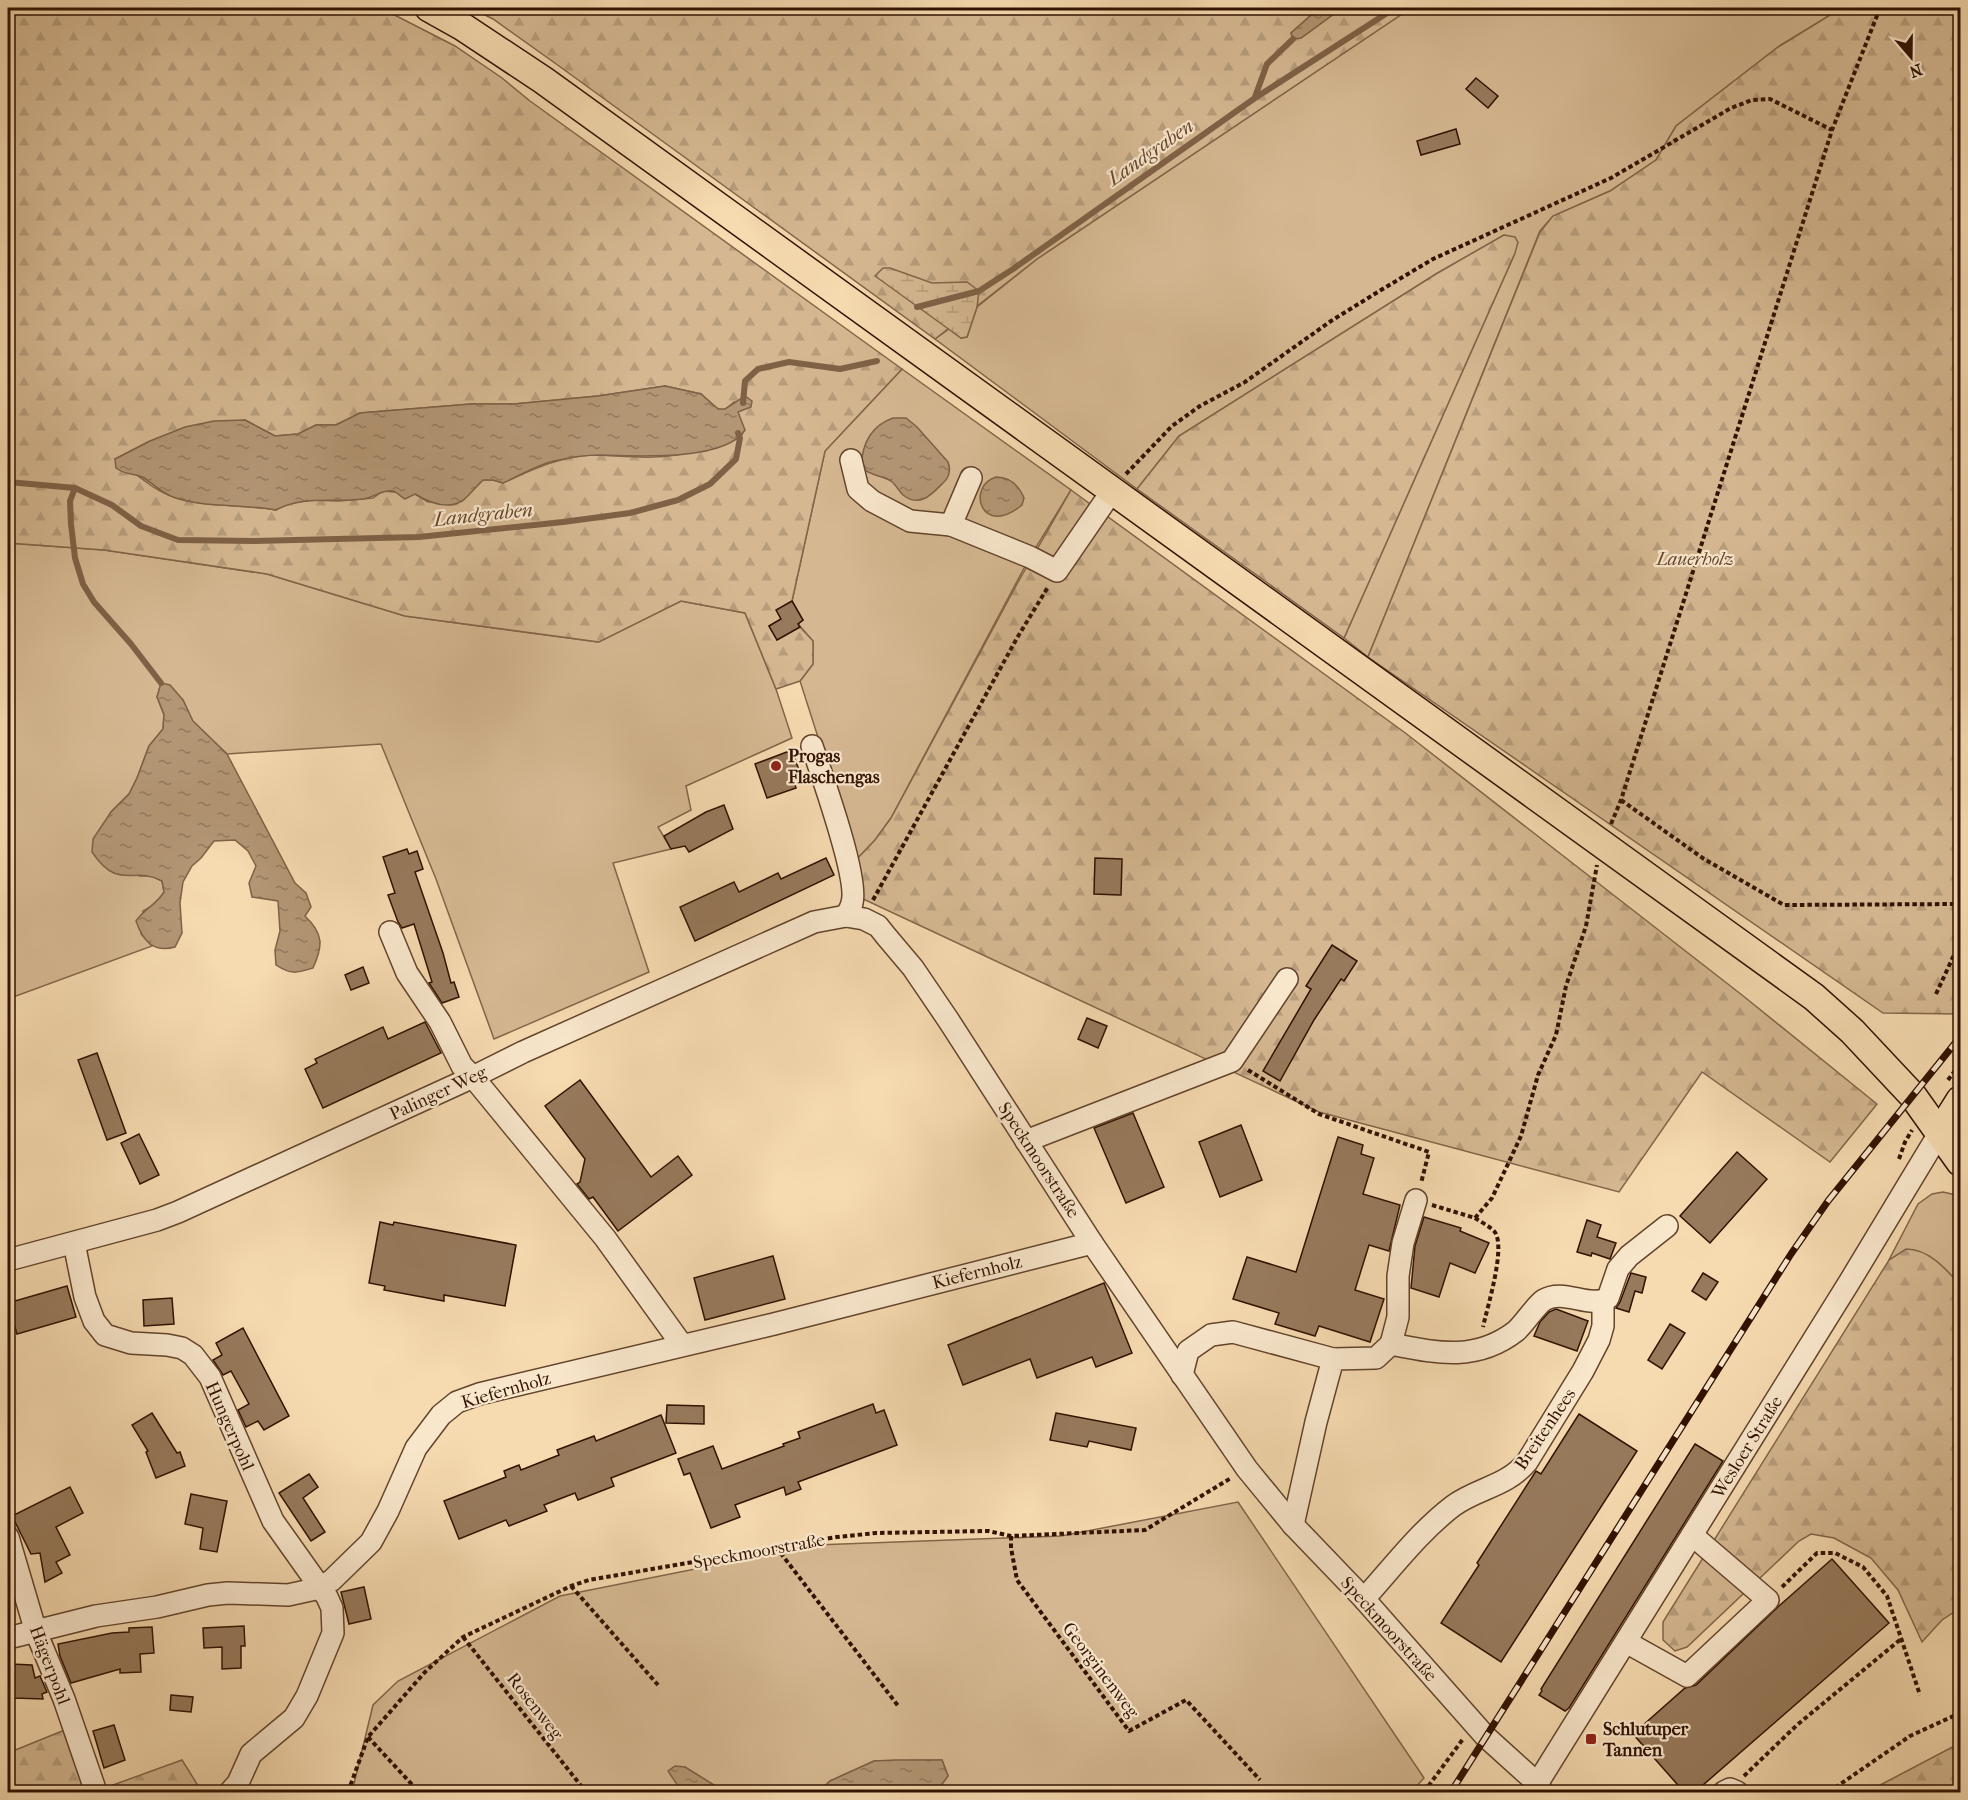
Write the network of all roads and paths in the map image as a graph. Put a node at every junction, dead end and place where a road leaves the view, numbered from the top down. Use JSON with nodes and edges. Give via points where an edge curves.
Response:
{"nodes":[{"id":1,"x":429,"y":8,"type":"edge"},
{"id":2,"x":1880,"y":8,"type":"edge"},
{"id":3,"x":1832,"y":130,"type":"junction"},
{"id":4,"x":850,"y":460,"type":"dead end"},
{"id":5,"x":1131,"y":467,"type":"dead end"},
{"id":6,"x":971,"y":478,"type":"dead end"},
{"id":7,"x":1112,"y":491,"type":"junction"},
{"id":8,"x":951,"y":525,"type":"junction"},
{"id":9,"x":1057,"y":571,"type":"junction"},
{"id":10,"x":812,"y":746,"type":"dead end"},
{"id":11,"x":1621,"y":800,"type":"junction"},
{"id":12,"x":1603,"y":845,"type":"junction"},
{"id":13,"x":1960,"y":904,"type":"edge"},
{"id":14,"x":855,"y":918,"type":"junction"},
{"id":15,"x":390,"y":932,"type":"dead end"},
{"id":16,"x":1960,"y":942,"type":"edge"},
{"id":17,"x":1287,"y":979,"type":"dead end"},
{"id":18,"x":1936,"y":994,"type":"dead end"},
{"id":19,"x":1232,"y":1061,"type":"junction"},
{"id":20,"x":473,"y":1077,"type":"junction"},
{"id":21,"x":1960,"y":1100,"type":"edge"},
{"id":22,"x":1940,"y":1132,"type":"junction"},
{"id":23,"x":1026,"y":1141,"type":"junction"},
{"id":24,"x":1960,"y":1162,"type":"edge"},
{"id":25,"x":1416,"y":1200,"type":"junction"},
{"id":26,"x":1475,"y":1218,"type":"junction"},
{"id":27,"x":1667,"y":1226,"type":"dead end"},
{"id":28,"x":74,"y":1243,"type":"junction"},
{"id":29,"x":1092,"y":1244,"type":"junction"},
{"id":30,"x":8,"y":1260,"type":"edge"},
{"id":31,"x":1603,"y":1301,"type":"junction"},
{"id":32,"x":1391,"y":1344,"type":"junction"},
{"id":33,"x":682,"y":1345,"type":"junction"},
{"id":34,"x":1477,"y":1350,"type":"junction"},
{"id":35,"x":1333,"y":1359,"type":"junction"},
{"id":36,"x":1182,"y":1375,"type":"junction"},
{"id":37,"x":1247,"y":1468,"type":"junction"},
{"id":38,"x":1293,"y":1525,"type":"junction"},
{"id":39,"x":1692,"y":1535,"type":"junction"},
{"id":40,"x":1011,"y":1536,"type":"junction"},
{"id":41,"x":8,"y":1537,"type":"edge"},
{"id":42,"x":776,"y":1547,"type":"junction"},
{"id":43,"x":571,"y":1586,"type":"junction"},
{"id":44,"x":320,"y":1588,"type":"junction"},
{"id":45,"x":1364,"y":1599,"type":"junction"},
{"id":46,"x":1768,"y":1600,"type":"junction"},
{"id":47,"x":36,"y":1632,"type":"junction"},
{"id":48,"x":463,"y":1637,"type":"junction"},
{"id":49,"x":8,"y":1638,"type":"edge"},
{"id":50,"x":1901,"y":1639,"type":"junction"},
{"id":51,"x":1626,"y":1642,"type":"junction"},
{"id":52,"x":658,"y":1686,"type":"dead end"},
{"id":53,"x":1920,"y":1695,"type":"dead end"},
{"id":54,"x":899,"y":1707,"type":"dead end"},
{"id":55,"x":1960,"y":1713,"type":"edge"},
{"id":56,"x":1474,"y":1723,"type":"junction"},
{"id":57,"x":368,"y":1737,"type":"junction"},
{"id":58,"x":1260,"y":1780,"type":"dead end"},
{"id":59,"x":1537,"y":1790,"type":"edge"},
{"id":60,"x":1730,"y":1791,"type":"edge"},
{"id":61,"x":96,"y":1792,"type":"edge"},
{"id":62,"x":230,"y":1792,"type":"edge"},
{"id":63,"x":348,"y":1792,"type":"edge"},
{"id":64,"x":418,"y":1792,"type":"edge"},
{"id":65,"x":586,"y":1792,"type":"edge"},
{"id":66,"x":1424,"y":1792,"type":"edge"},
{"id":67,"x":1829,"y":1792,"type":"edge"}],
"edges":[{"from":1,"to":7,"type":"main road","via":[[543,80]]},
{"from":2,"to":3,"type":"path"},
{"from":3,"to":5,"type":"path","via":[[1770,99],[1752,100],[1731,108],[1611,178],[1433,259],[1381,290],[1245,382],[1200,406],[1172,426]]},
{"from":3,"to":11,"type":"path"},
{"from":4,"to":8,"type":"street","via":[[858,489],[872,501],[910,521]]},
{"from":6,"to":8,"type":"street"},
{"from":7,"to":9,"type":"street"},
{"from":7,"to":12,"type":"main road"},
{"from":8,"to":9,"type":"street"},
{"from":9,"to":14,"type":"path"},
{"from":10,"to":14,"type":"street","via":[[847,859]]},
{"from":11,"to":12,"type":"path"},
{"from":11,"to":13,"type":"path","via":[[1704,859],[1784,905]]},
{"from":12,"to":22,"type":"main road","via":[[1814,997],[1878,1056]]},
{"from":12,"to":26,"type":"path","via":[[1556,1035],[1538,1075],[1521,1136],[1492,1198]]},
{"from":14,"to":20,"type":"street","name":"Palinger Weg","via":[[814,922]]},
{"from":14,"to":23,"type":"street","name":"Speckmoorstraße","via":[[878,926],[913,968]]},
{"from":15,"to":20,"type":"street","via":[[407,973],[440,1022],[462,1066]]},
{"from":16,"to":18,"type":"path"},
{"from":17,"to":19,"type":"street"},
{"from":19,"to":23,"type":"street"},
{"from":19,"to":25,"type":"path","via":[[1319,1114],[1429,1152]]},
{"from":20,"to":28,"type":"street","name":"Palinger Weg","via":[[157,1221]]},
{"from":20,"to":33,"type":"street","via":[[605,1238]]},
{"from":21,"to":22,"type":"main road","name":"Wesloer Straße"},
{"from":22,"to":24,"type":"main road"},
{"from":22,"to":39,"type":"street","name":"Wesloer Straße"},
{"from":23,"to":29,"type":"street","name":"Speckmoorstraße"},
{"from":25,"to":26,"type":"path"},
{"from":25,"to":32,"type":"street","via":[[1401,1254],[1398,1317]]},
{"from":26,"to":34,"type":"path","via":[[1495,1232],[1500,1242]]},
{"from":27,"to":31,"type":"street","via":[[1629,1256],[1618,1269],[1608,1298]]},
{"from":28,"to":30,"type":"street","name":"Palinger Weg"},
{"from":28,"to":44,"type":"street","name":"Hungerpohl","via":[[85,1297],[94,1321],[105,1335],[131,1343],[182,1348],[193,1355],[210,1377],[273,1521]]},
{"from":29,"to":33,"type":"street","name":"Kiefernholz"},
{"from":29,"to":36,"type":"street","name":"Speckmoorstraße"},
{"from":31,"to":34,"type":"street","via":[[1557,1296],[1544,1300],[1517,1330]]},
{"from":31,"to":45,"type":"street","name":"Breitenhees","via":[[1599,1340],[1527,1462],[1517,1473],[1456,1504],[1435,1520]]},
{"from":32,"to":34,"type":"street","via":[[1452,1354]]},
{"from":32,"to":35,"type":"street","via":[[1376,1358]]},
{"from":33,"to":44,"type":"street","name":"Kiefernholz","via":[[457,1402],[441,1415],[416,1448],[371,1542]]},
{"from":35,"to":36,"type":"street","via":[[1233,1332],[1211,1335],[1188,1351]]},
{"from":35,"to":38,"type":"street"},
{"from":36,"to":37,"type":"street","name":"Speckmoorstraße"},
{"from":37,"to":38,"type":"street","name":"Speckmoorstraße"},
{"from":37,"to":40,"type":"path","name":"Speckmoorstraße","via":[[1145,1530]]},
{"from":38,"to":45,"type":"street","name":"Speckmoorstraße"},
{"from":39,"to":46,"type":"street"},
{"from":39,"to":51,"type":"street","name":"Wesloer Straße"},
{"from":40,"to":42,"type":"path","name":"Speckmoorstraße","via":[[988,1531],[876,1533]]},
{"from":40,"to":58,"type":"path","name":"Georginenweg","via":[[1017,1580],[1129,1731],[1186,1700]]},
{"from":41,"to":47,"type":"street","name":"Hägerpohl"},
{"from":42,"to":43,"type":"path","name":"Speckmoorstraße"},
{"from":42,"to":54,"type":"path"},
{"from":43,"to":48,"type":"path","name":"Speckmoorstraße"},
{"from":43,"to":52,"type":"path"},
{"from":44,"to":47,"type":"street","name":"Kiefernholz","via":[[288,1596],[208,1595],[96,1616]]},
{"from":44,"to":62,"type":"street","name":"Hungerpohl","via":[[332,1608],[333,1633],[312,1686],[294,1719],[251,1754]]},
{"from":45,"to":56,"type":"street","name":"Speckmoorstraße"},
{"from":46,"to":50,"type":"path","via":[[1817,1553],[1835,1553],[1863,1567],[1887,1596]]},
{"from":46,"to":51,"type":"street","via":[[1686,1676]]},
{"from":47,"to":49,"type":"street","name":"Kiefernholz"},
{"from":47,"to":61,"type":"street","name":"Hägerpohl","via":[[64,1698]]},
{"from":48,"to":57,"type":"path","name":"Speckmoorstraße","via":[[425,1672]]},
{"from":48,"to":65,"type":"path","name":"Rosenweg"},
{"from":50,"to":53,"type":"path"},
{"from":50,"to":60,"type":"path","via":[[1797,1725]]},
{"from":51,"to":59,"type":"street","name":"Wesloer Straße"},
{"from":55,"to":67,"type":"path","via":[[1910,1736]]},
{"from":56,"to":59,"type":"street","name":"Speckmoorstraße"},
{"from":56,"to":66,"type":"path"},
{"from":57,"to":63,"type":"path","name":"Speckmoorstraße"},
{"from":57,"to":64,"type":"path"}]}
